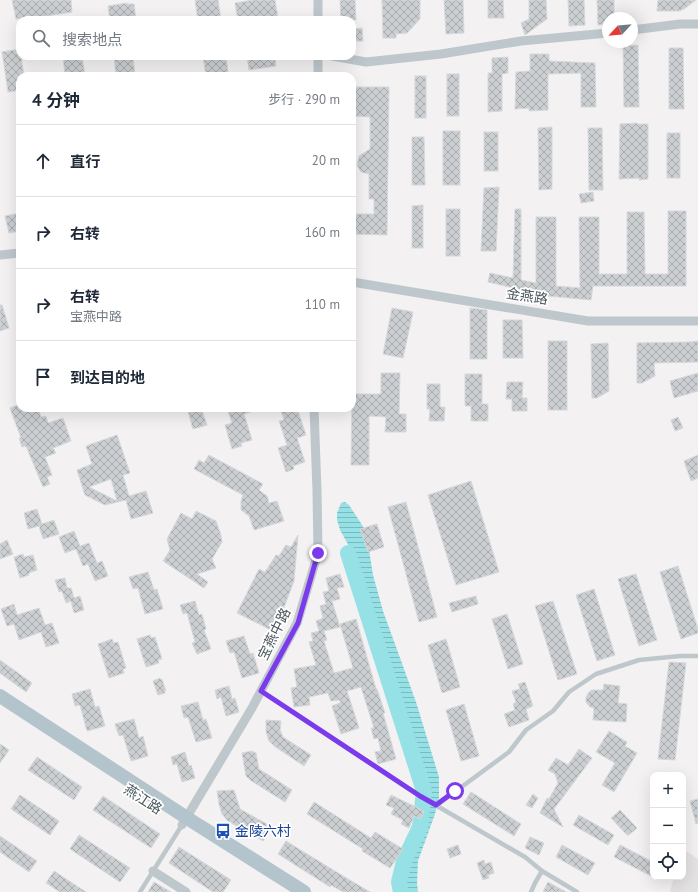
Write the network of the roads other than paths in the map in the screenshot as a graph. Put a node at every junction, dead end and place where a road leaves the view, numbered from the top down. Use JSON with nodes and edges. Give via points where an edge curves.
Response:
{"nodes":[{"id":1,"x":318,"y":0,"type":"edge"},
{"id":2,"x":318,"y":16,"type":"edge"},
{"id":3,"x":698,"y":24,"type":"edge"},
{"id":4,"x":638,"y":29,"type":"edge"},
{"id":5,"x":602,"y":33,"type":"edge"},
{"id":6,"x":318,"y":60,"type":"edge"},
{"id":7,"x":355,"y":60,"type":"edge"},
{"id":8,"x":318,"y":72,"type":"edge"},
{"id":9,"x":16,"y":253,"type":"edge"},
{"id":10,"x":0,"y":255,"type":"edge"},
{"id":11,"x":356,"y":283,"type":"edge"},
{"id":12,"x":698,"y":321,"type":"edge"},
{"id":13,"x":314,"y":412,"type":"edge"},
{"id":14,"x":698,"y":656,"type":"edge"},
{"id":15,"x":261,"y":691,"type":"junction"},
{"id":16,"x":0,"y":696,"type":"edge"},
{"id":17,"x":0,"y":705,"type":"edge"},
{"id":18,"x":436,"y":805,"type":"junction"},
{"id":19,"x":184,"y":822,"type":"junction"},
{"id":20,"x":153,"y":871,"type":"junction"},
{"id":21,"x":542,"y":871,"type":"junction"},
{"id":22,"x":140,"y":892,"type":"edge"},
{"id":23,"x":186,"y":892,"type":"edge"},
{"id":24,"x":287,"y":892,"type":"edge"},
{"id":25,"x":304,"y":892,"type":"edge"},
{"id":26,"x":531,"y":892,"type":"edge"},
{"id":27,"x":577,"y":892,"type":"edge"}],
"edges":[{"from":1,"to":2,"type":"street"},
{"from":3,"to":4,"type":"street"},
{"from":5,"to":7,"type":"street","via":[[521,40],[441,54],[366,62]]},
{"from":6,"to":8,"type":"street"},
{"from":9,"to":10,"type":"street"},
{"from":11,"to":12,"type":"street","name":"金燕路","via":[[588,321]]},
{"from":13,"to":15,"type":"street","name":"宝燕中路","via":[[318,553],[298,623]]},
{"from":14,"to":18,"type":"lane","via":[[639,660],[596,674],[569,692],[553,711],[526,730],[509,752]]},
{"from":15,"to":18,"type":"lane"},
{"from":15,"to":19,"type":"street","name":"宝燕中路"},
{"from":16,"to":19,"type":"main road"},
{"from":17,"to":19,"type":"main road","name":"燕江路"},
{"from":18,"to":21,"type":"lane","via":[[525,857]]},
{"from":19,"to":20,"type":"lane"},
{"from":19,"to":24,"type":"main road","name":"燕江路"},
{"from":19,"to":25,"type":"main road"},
{"from":20,"to":22,"type":"lane"},
{"from":20,"to":23,"type":"street"},
{"from":21,"to":26,"type":"lane"},
{"from":21,"to":27,"type":"lane"}]}
